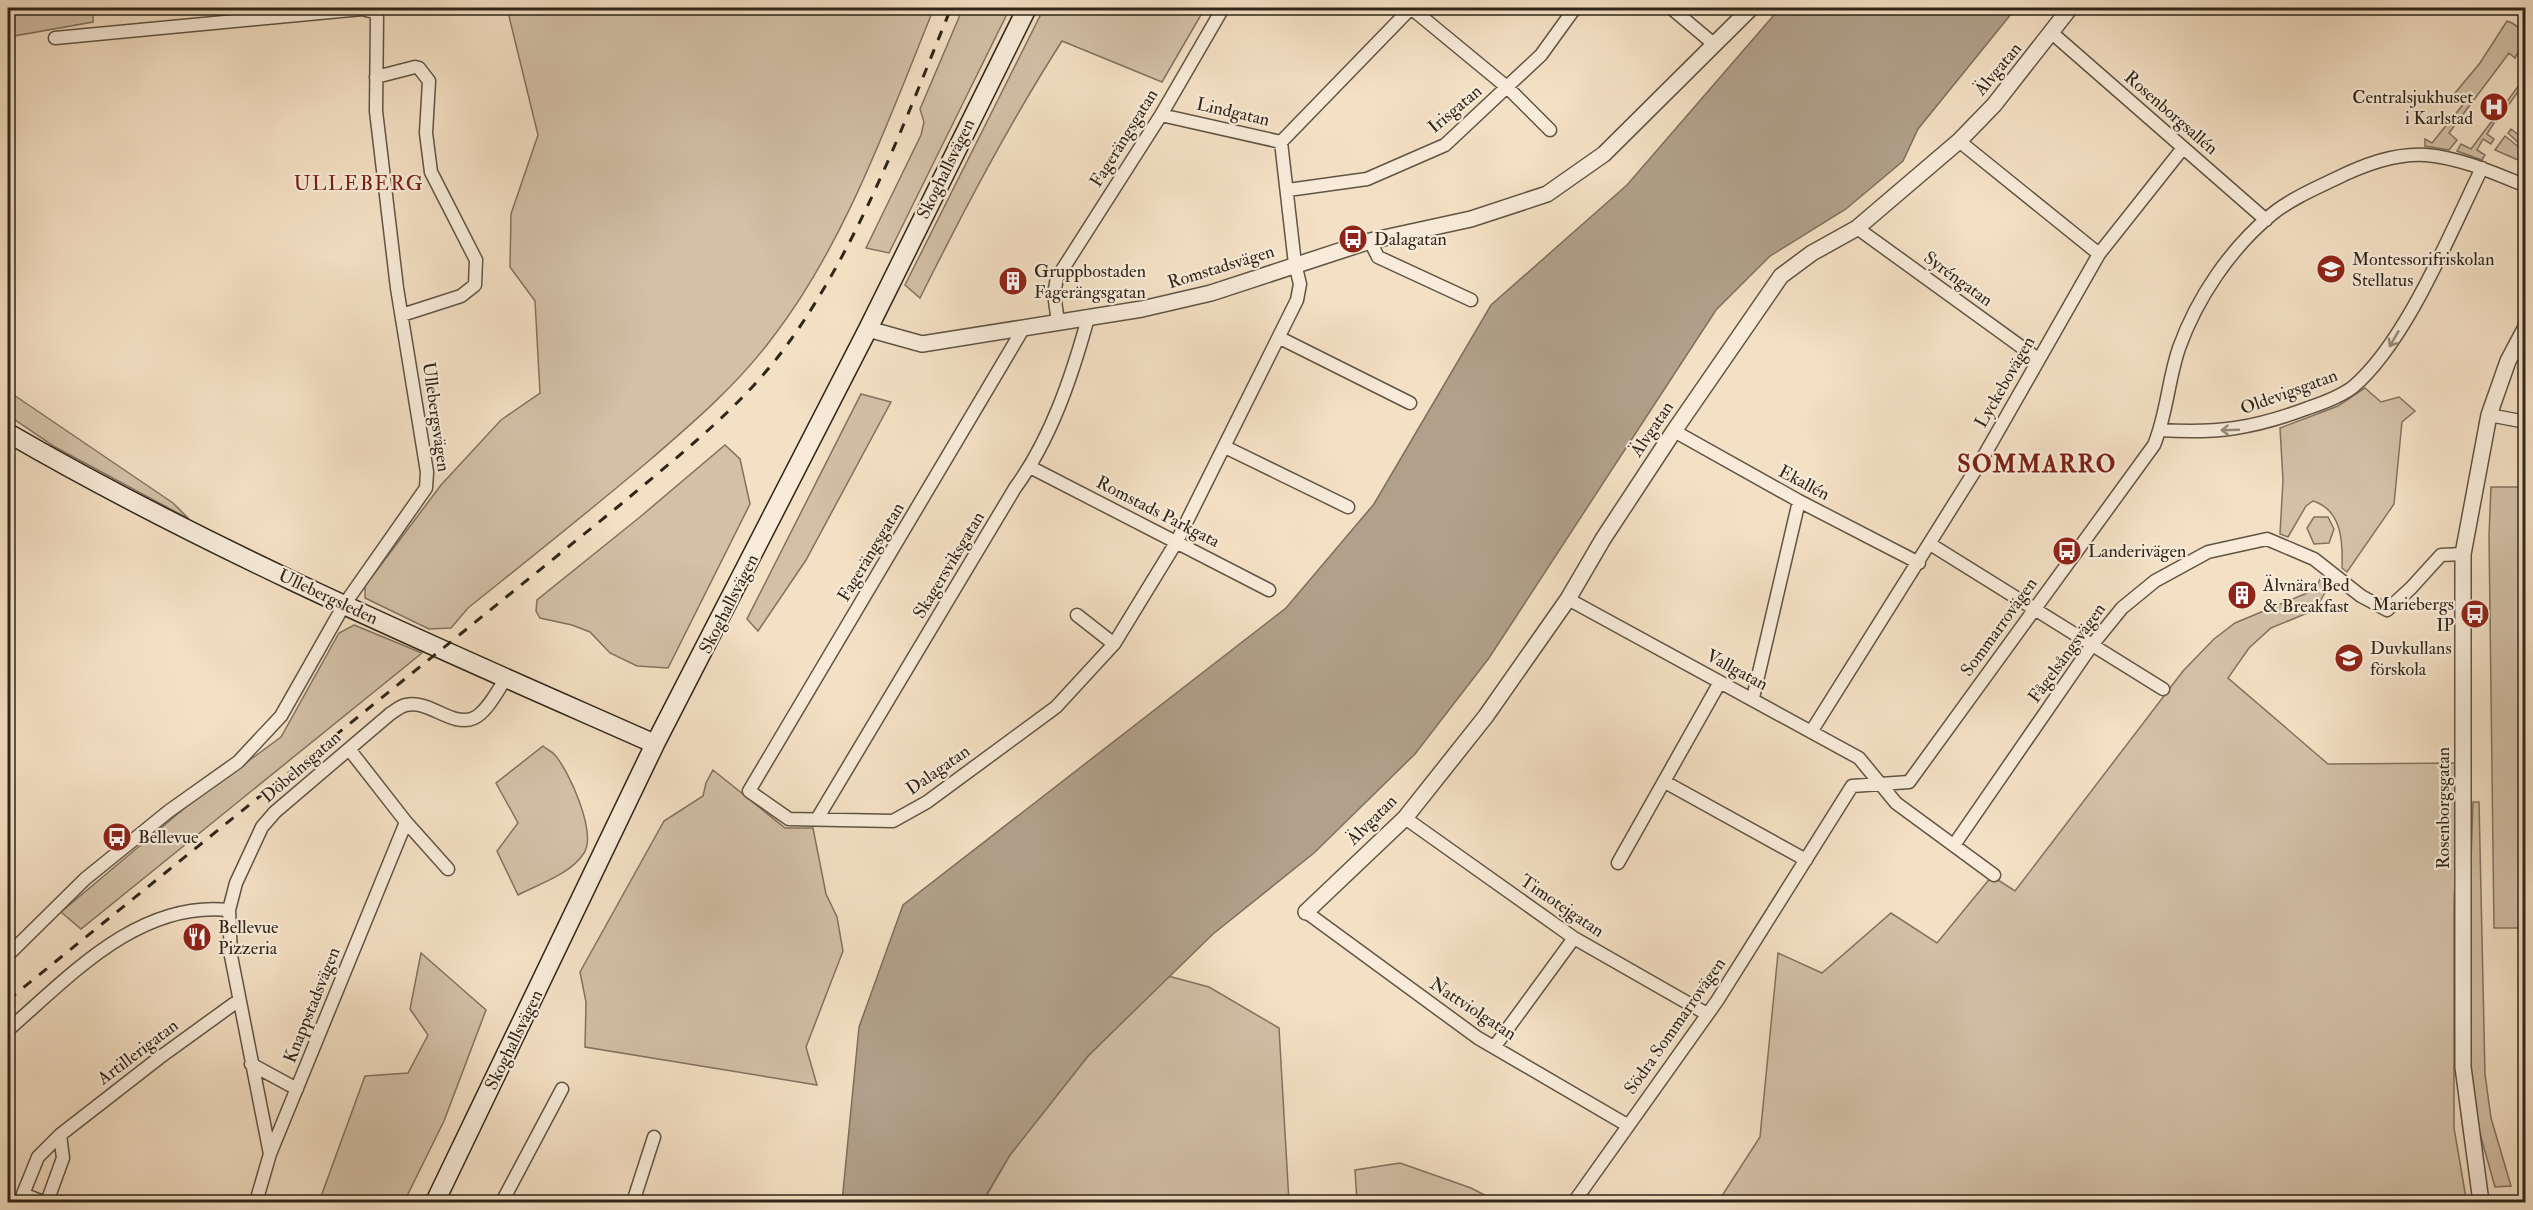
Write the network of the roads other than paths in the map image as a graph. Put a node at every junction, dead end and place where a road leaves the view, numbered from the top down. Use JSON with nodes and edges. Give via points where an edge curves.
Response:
{"nodes":[{"id":1,"x":1027,"y":8,"type":"edge"},
{"id":2,"x":1223,"y":8,"type":"edge"},
{"id":3,"x":1411,"y":8,"type":"edge"},
{"id":4,"x":1575,"y":8,"type":"edge"},
{"id":5,"x":1671,"y":8,"type":"edge"},
{"id":6,"x":1751,"y":8,"type":"edge"},
{"id":7,"x":2070,"y":8,"type":"edge"},
{"id":8,"x":2052,"y":33,"type":"junction"},
{"id":9,"x":56,"y":38,"type":"dead end"},
{"id":10,"x":1715,"y":45,"type":"junction"},
{"id":11,"x":376,"y":77,"type":"junction"},
{"id":12,"x":1508,"y":88,"type":"junction"},
{"id":13,"x":1161,"y":115,"type":"junction"},
{"id":14,"x":1550,"y":129,"type":"dead end"},
{"id":15,"x":1959,"y":141,"type":"junction"},
{"id":16,"x":1281,"y":142,"type":"junction"},
{"id":17,"x":2183,"y":148,"type":"junction"},
{"id":18,"x":2482,"y":168,"type":"junction"},
{"id":19,"x":2526,"y":186,"type":"edge"},
{"id":20,"x":1288,"y":190,"type":"junction"},
{"id":21,"x":2266,"y":220,"type":"junction"},
{"id":22,"x":1857,"y":228,"type":"junction"},
{"id":23,"x":1370,"y":241,"type":"junction"},
{"id":24,"x":2099,"y":254,"type":"junction"},
{"id":25,"x":1295,"y":264,"type":"junction"},
{"id":26,"x":1471,"y":300,"type":"dead end"},
{"id":27,"x":402,"y":315,"type":"junction"},
{"id":28,"x":1088,"y":318,"type":"junction"},
{"id":29,"x":1058,"y":322,"type":"junction"},
{"id":30,"x":2526,"y":327,"type":"edge"},
{"id":31,"x":868,"y":329,"type":"junction"},
{"id":32,"x":1023,"y":329,"type":"junction"},
{"id":33,"x":1280,"y":338,"type":"junction"},
{"id":34,"x":2038,"y":359,"type":"junction"},
{"id":35,"x":1410,"y":403,"type":"dead end"},
{"id":36,"x":2489,"y":415,"type":"junction"},
{"id":37,"x":2526,"y":422,"type":"edge"},
{"id":38,"x":2160,"y":430,"type":"junction"},
{"id":39,"x":1674,"y":431,"type":"junction"},
{"id":40,"x":8,"y":433,"type":"edge"},
{"id":41,"x":1225,"y":447,"type":"junction"},
{"id":42,"x":1030,"y":467,"type":"junction"},
{"id":43,"x":1799,"y":501,"type":"junction"},
{"id":44,"x":1348,"y":507,"type":"dead end"},
{"id":45,"x":1178,"y":541,"type":"junction"},
{"id":46,"x":1930,"y":544,"type":"junction"},
{"id":47,"x":2463,"y":554,"type":"junction"},
{"id":48,"x":1918,"y":562,"type":"junction"},
{"id":49,"x":1269,"y":590,"type":"dead end"},
{"id":50,"x":1568,"y":599,"type":"junction"},
{"id":51,"x":344,"y":605,"type":"junction"},
{"id":52,"x":2033,"y":610,"type":"junction"},
{"id":53,"x":1077,"y":615,"type":"dead end"},
{"id":54,"x":1114,"y":644,"type":"junction"},
{"id":55,"x":2092,"y":645,"type":"junction"},
{"id":56,"x":506,"y":678,"type":"junction"},
{"id":57,"x":1720,"y":682,"type":"junction"},
{"id":58,"x":2163,"y":689,"type":"dead end"},
{"id":59,"x":1753,"y":698,"type":"junction"},
{"id":60,"x":1811,"y":732,"type":"junction"},
{"id":61,"x":656,"y":744,"type":"junction"},
{"id":62,"x":349,"y":748,"type":"junction"},
{"id":63,"x":1665,"y":782,"type":"junction"},
{"id":64,"x":1883,"y":784,"type":"junction"},
{"id":65,"x":748,"y":791,"type":"joint"},
{"id":66,"x":1405,"y":818,"type":"junction"},
{"id":67,"x":817,"y":819,"type":"junction"},
{"id":68,"x":406,"y":822,"type":"junction"},
{"id":69,"x":1954,"y":845,"type":"junction"},
{"id":70,"x":1806,"y":860,"type":"junction"},
{"id":71,"x":1618,"y":863,"type":"dead end"},
{"id":72,"x":448,"y":869,"type":"dead end"},
{"id":73,"x":1994,"y":875,"type":"dead end"},
{"id":74,"x":229,"y":910,"type":"junction"},
{"id":75,"x":1306,"y":912,"type":"joint"},
{"id":76,"x":1574,"y":938,"type":"junction"},
{"id":77,"x":1757,"y":938,"type":"joint"},
{"id":78,"x":8,"y":955,"type":"edge"},
{"id":79,"x":239,"y":1000,"type":"junction"},
{"id":80,"x":1707,"y":1014,"type":"junction"},
{"id":81,"x":8,"y":1030,"type":"edge"},
{"id":82,"x":1495,"y":1046,"type":"junction"},
{"id":83,"x":251,"y":1064,"type":"junction"},
{"id":84,"x":297,"y":1089,"type":"junction"},
{"id":85,"x":562,"y":1089,"type":"dead end"},
{"id":86,"x":1624,"y":1130,"type":"junction"},
{"id":87,"x":60,"y":1135,"type":"junction"},
{"id":88,"x":654,"y":1137,"type":"dead end"},
{"id":89,"x":270,"y":1154,"type":"junction"},
{"id":90,"x":45,"y":1203,"type":"edge"},
{"id":91,"x":256,"y":1203,"type":"edge"},
{"id":92,"x":435,"y":1203,"type":"edge"},
{"id":93,"x":502,"y":1203,"type":"edge"},
{"id":94,"x":633,"y":1203,"type":"edge"},
{"id":95,"x":1574,"y":1203,"type":"edge"},
{"id":96,"x":2481,"y":1203,"type":"edge"}],
"edges":[{"from":1,"to":31,"type":"main road","name":"Skoghallsvägen"},
{"from":2,"to":13,"type":"street","name":"Fagerängsgatan"},
{"from":3,"to":12,"type":"street"},
{"from":3,"to":16,"type":"street"},
{"from":4,"to":12,"type":"street","name":"Irisgatan","via":[[1541,56]]},
{"from":5,"to":10,"type":"street"},
{"from":6,"to":10,"type":"street","name":"Romstadsvägen"},
{"from":7,"to":8,"type":"street","name":"Älvgatan"},
{"from":8,"to":15,"type":"street","name":"Älvgatan","via":[[1994,105]]},
{"from":8,"to":17,"type":"street","name":"Rosenborgsallén"},
{"from":9,"to":11,"type":"street","name":"Ullebergsvägen","via":[[362,9],[377,16]]},
{"from":10,"to":23,"type":"street","name":"Romstadsvägen","via":[[1604,154],[1547,194],[1471,219]]},
{"from":11,"to":27,"type":"street","name":"Ullebergsvägen","via":[[376,111]]},
{"from":11,"to":27,"type":"street","via":[[415,67],[429,81],[426,133],[431,172],[476,260],[475,285],[461,296]]},
{"from":12,"to":14,"type":"street"},
{"from":12,"to":20,"type":"street","name":"Irisgatan","via":[[1445,144],[1367,179]]},
{"from":13,"to":16,"type":"street","name":"Lindgatan"},
{"from":13,"to":29,"type":"street","name":"Fagerängsgatan","via":[[1057,278],[1054,294]]},
{"from":15,"to":22,"type":"street","name":"Älvgatan"},
{"from":15,"to":24,"type":"street"},
{"from":16,"to":20,"type":"street","name":"Lindgatan"},
{"from":17,"to":21,"type":"street","name":"Rosenborgsallén"},
{"from":17,"to":24,"type":"street","name":"Lyckebovägen"},
{"from":18,"to":19,"type":"street","name":"Sommarrovägen"},
{"from":18,"to":21,"type":"street","name":"Sommarrovägen","via":[[2424,155],[2390,158],[2354,169],[2318,187]]},
{"from":18,"to":38,"type":"street","name":"Oldevigsgatan","one_way":true,"via":[[2391,345],[2350,389],[2314,406],[2241,429]]},
{"from":20,"to":25,"type":"street","name":"Lindgatan"},
{"from":21,"to":38,"type":"street","name":"Sommarrovägen","via":[[2234,254],[2194,314],[2179,349]]},
{"from":22,"to":34,"type":"street","name":"Syréngatan"},
{"from":22,"to":39,"type":"street","name":"Älvgatan","via":[[1780,276]]},
{"from":23,"to":25,"type":"street","name":"Romstadsvägen"},
{"from":23,"to":26,"type":"street","via":[[1378,257]]},
{"from":24,"to":34,"type":"street","name":"Lyckebovägen"},
{"from":25,"to":28,"type":"street","name":"Romstadsvägen","via":[[1211,293]]},
{"from":25,"to":33,"type":"street","name":"Dalagatan","via":[[1300,284],[1297,300]]},
{"from":27,"to":51,"type":"street","name":"Ullebergsvägen","via":[[425,447],[426,488]]},
{"from":28,"to":29,"type":"street","name":"Romstadsvägen"},
{"from":28,"to":42,"type":"street","name":"Skagersviksgatan","via":[[1074,370]]},
{"from":29,"to":32,"type":"street","name":"Romstadsvägen"},
{"from":30,"to":36,"type":"street","name":"Rosenborgsgatan","via":[[2508,361]]},
{"from":31,"to":32,"type":"street","name":"Romstadsvägen","via":[[922,344]]},
{"from":31,"to":61,"type":"main road","name":"Skoghallsvägen"},
{"from":32,"to":65,"type":"street","name":"Fagerängsgatan"},
{"from":33,"to":35,"type":"street"},
{"from":33,"to":41,"type":"street","name":"Dalagatan"},
{"from":34,"to":46,"type":"street","name":"Lyckebovägen"},
{"from":36,"to":37,"type":"street"},
{"from":36,"to":47,"type":"street","name":"Rosenborgsgatan"},
{"from":38,"to":52,"type":"street","name":"Sommarrovägen","via":[[2154,445]]},
{"from":39,"to":43,"type":"street","name":"Ekallén"},
{"from":39,"to":50,"type":"street","name":"Älvgatan"},
{"from":40,"to":51,"type":"main road","name":"Ullebergsleden","via":[[106,490]]},
{"from":41,"to":44,"type":"street"},
{"from":41,"to":45,"type":"street","name":"Dalagatan"},
{"from":42,"to":45,"type":"street","name":"Romstads Parkgata"},
{"from":42,"to":67,"type":"street","name":"Skagersviksgatan"},
{"from":43,"to":48,"type":"street","name":"Ekallén"},
{"from":43,"to":59,"type":"street"},
{"from":45,"to":49,"type":"street","name":"Romstads Parkgata"},
{"from":45,"to":54,"type":"street","name":"Dalagatan"},
{"from":46,"to":48,"type":"street","name":"Lyckebovägen"},
{"from":46,"to":52,"type":"street"},
{"from":47,"to":55,"type":"street","name":"Fågelsångsvägen","via":[[2441,555],[2387,610],[2361,596],[2314,559],[2268,539],[2208,552],[2155,581],[2122,608]]},
{"from":47,"to":96,"type":"street","name":"Rosenborgsgatan","via":[[2463,1067]]},
{"from":48,"to":60,"type":"street","name":"Lyckebovägen"},
{"from":50,"to":57,"type":"street","name":"Vallgatan"},
{"from":50,"to":66,"type":"street","name":"Älvgatan","via":[[1486,716]]},
{"from":51,"to":56,"type":"main road","name":"Ullebergsleden"},
{"from":51,"to":78,"type":"street","name":"Ullebergsvägen","via":[[281,716],[238,762],[84,879]]},
{"from":52,"to":55,"type":"street"},
{"from":52,"to":64,"type":"street","name":"Sommarrovägen","via":[[1909,782]]},
{"from":53,"to":54,"type":"street"},
{"from":54,"to":67,"type":"street","name":"Dalagatan","via":[[1056,707],[927,802],[893,821]]},
{"from":55,"to":58,"type":"street"},
{"from":55,"to":69,"type":"street","name":"Fågelsångsvägen"},
{"from":56,"to":61,"type":"main road","name":"Ullebergsleden"},
{"from":56,"to":62,"type":"street","name":"Döbelnsgatan","via":[[474,718],[460,720],[426,707],[405,705]]},
{"from":57,"to":59,"type":"street","name":"Vallgatan"},
{"from":57,"to":63,"type":"street"},
{"from":59,"to":60,"type":"street","name":"Vallgatan"},
{"from":60,"to":64,"type":"street","name":"Vallgatan","via":[[1859,758]]},
{"from":61,"to":92,"type":"main road","name":"Skoghallsvägen"},
{"from":62,"to":68,"type":"street"},
{"from":62,"to":74,"type":"street","name":"Döbelnsgatan","via":[[290,797],[262,827],[247,855]]},
{"from":63,"to":70,"type":"street"},
{"from":63,"to":71,"type":"street"},
{"from":64,"to":69,"type":"street","name":"Vallgatan","via":[[1896,803]]},
{"from":64,"to":70,"type":"street","name":"Sommarrovägen","via":[[1852,786]]},
{"from":65,"to":67,"type":"street","name":"Dalagatan","via":[[789,819]]},
{"from":66,"to":75,"type":"street","name":"Älvgatan"},
{"from":66,"to":76,"type":"street","name":"Timotejgatan"},
{"from":68,"to":72,"type":"street"},
{"from":68,"to":84,"type":"street","name":"Knappstadsvägen"},
{"from":69,"to":73,"type":"street","name":"Vallgatan"},
{"from":70,"to":77,"type":"street","name":"Sommarrovägen"},
{"from":74,"to":79,"type":"street","name":"Döbelnsgatan","via":[[231,956]]},
{"from":74,"to":81,"type":"street","via":[[194,909],[145,925],[99,952]]},
{"from":75,"to":82,"type":"street","name":"Nattviolgatan","via":[[1478,1038]]},
{"from":76,"to":80,"type":"street","name":"Timotejgatan"},
{"from":76,"to":82,"type":"street"},
{"from":77,"to":80,"type":"street","name":"Södra Sommarrovägen"},
{"from":79,"to":83,"type":"street","name":"Döbelnsgatan"},
{"from":79,"to":87,"type":"street","name":"Artillerigatan"},
{"from":80,"to":86,"type":"street","name":"Södra Sommarrovägen"},
{"from":82,"to":86,"type":"street","name":"Nattviolgatan"},
{"from":83,"to":84,"type":"street"},
{"from":83,"to":89,"type":"street","name":"Döbelnsgatan"},
{"from":84,"to":89,"type":"street","name":"Knappstadsvägen"},
{"from":85,"to":93,"type":"street"},
{"from":86,"to":95,"type":"street"},
{"from":87,"to":90,"type":"street","name":"Artillerigatan","via":[[63,1158]]},
{"from":87,"to":90,"type":"street","name":"Artillerigatan","via":[[38,1157],[22,1194]]},
{"from":88,"to":94,"type":"street"},
{"from":89,"to":91,"type":"street","name":"Knappstadsvägen"}]}
